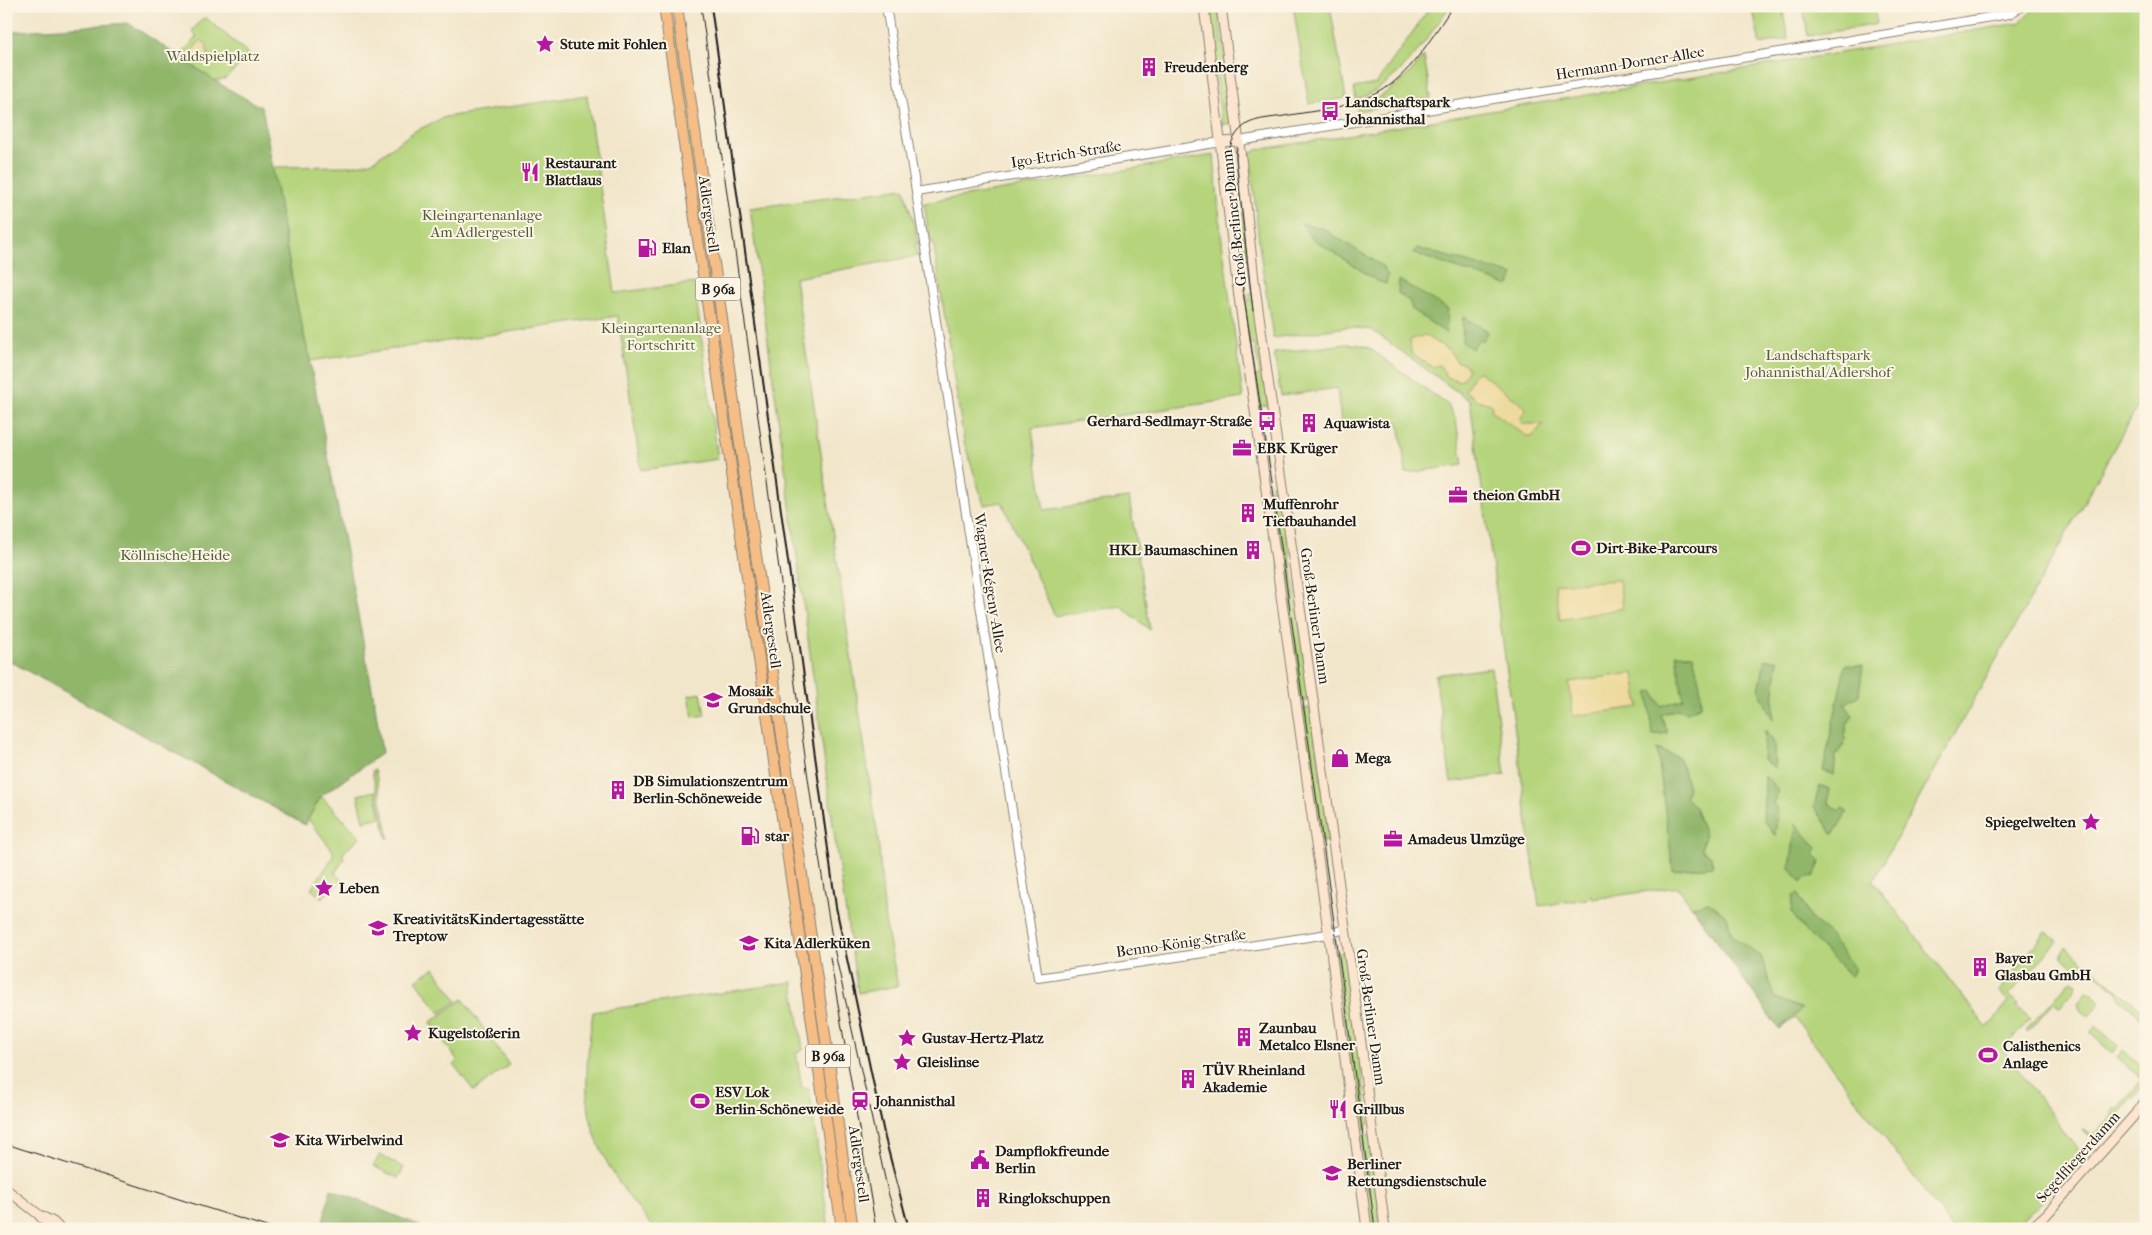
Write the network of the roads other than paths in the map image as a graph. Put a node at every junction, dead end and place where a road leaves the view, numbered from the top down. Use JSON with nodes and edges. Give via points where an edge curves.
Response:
{"nodes":[{"id":1,"x":664,"y":6,"type":"edge"},
{"id":2,"x":677,"y":6,"type":"edge"},
{"id":3,"x":886,"y":6,"type":"edge"},
{"id":4,"x":1204,"y":6,"type":"edge"},
{"id":5,"x":1221,"y":6,"type":"edge"},
{"id":6,"x":2023,"y":6,"type":"edge"},
{"id":7,"x":1239,"y":141,"type":"junction"},
{"id":8,"x":1221,"y":142,"type":"junction"},
{"id":9,"x":916,"y":192,"type":"junction"},
{"id":10,"x":753,"y":573,"type":"junction"},
{"id":11,"x":791,"y":838,"type":"junction"},
{"id":12,"x":1345,"y":929,"type":"junction"},
{"id":13,"x":1328,"y":934,"type":"junction"},
{"id":14,"x":1038,"y":978,"type":"joint"},
{"id":15,"x":2146,"y":1102,"type":"edge"},
{"id":16,"x":6,"y":1189,"type":"edge"},
{"id":17,"x":38,"y":1214,"type":"junction"},
{"id":18,"x":52,"y":1229,"type":"edge"},
{"id":19,"x":60,"y":1229,"type":"edge"},
{"id":20,"x":842,"y":1229,"type":"edge"},
{"id":21,"x":853,"y":1229,"type":"edge"},
{"id":22,"x":1367,"y":1229,"type":"edge"},
{"id":23,"x":1385,"y":1229,"type":"edge"},
{"id":24,"x":2030,"y":1229,"type":"edge"}],
"edges":[{"from":1,"to":10,"type":"main road","name":"Adlergestell","number":"B 96a"},
{"from":2,"to":10,"type":"main road","name":"Adlergestell","number":"B 96a"},
{"from":3,"to":9,"type":"street","name":"Wagner-Régeny-Allee"},
{"from":4,"to":8,"type":"main road","name":"Groß-Berliner Damm"},
{"from":5,"to":7,"type":"main road","name":"Groß-Berliner Damm"},
{"from":6,"to":7,"type":"street","name":"Hermann-Dorner-Allee","via":[[2009,14]]},
{"from":7,"to":8,"type":"main road"},
{"from":7,"to":12,"type":"main road","name":"Groß-Berliner Damm","via":[[1254,280]]},
{"from":8,"to":9,"type":"street","name":"Igo-Etrich-Straße"},
{"from":8,"to":13,"type":"main road","name":"Groß-Berliner Damm","via":[[1237,283]]},
{"from":9,"to":14,"type":"street","name":"Wagner-Régeny-Allee"},
{"from":10,"to":11,"type":"main road","name":"Adlergestell","number":"B 96a"},
{"from":11,"to":20,"type":"main road","name":"Adlergestell","number":"B 96a"},
{"from":11,"to":21,"type":"main road","name":"Adlergestell","number":"B 96a"},
{"from":12,"to":13,"type":"street","name":"Benno-König-Straße"},
{"from":12,"to":23,"type":"main road","name":"Groß-Berliner Damm"},
{"from":13,"to":14,"type":"street","name":"Benno-König-Straße"},
{"from":13,"to":22,"type":"main road","name":"Groß-Berliner Damm"},
{"from":15,"to":24,"type":"main road","name":"Segelfliegerdamm"},
{"from":16,"to":17,"type":"main road"},
{"from":17,"to":18,"type":"main road"},
{"from":17,"to":19,"type":"main road"}]}
